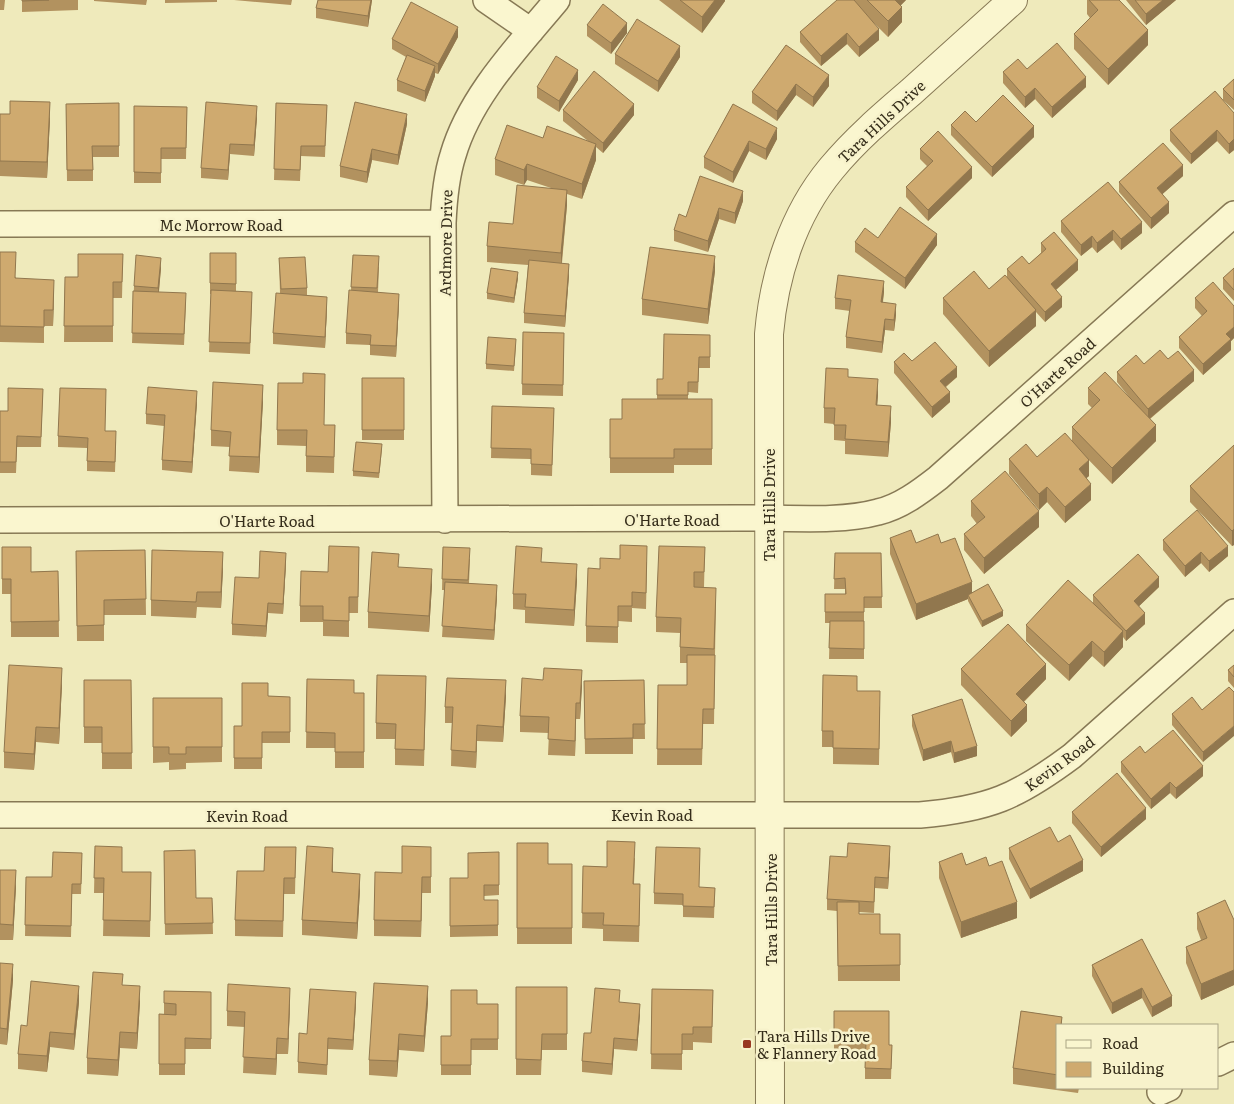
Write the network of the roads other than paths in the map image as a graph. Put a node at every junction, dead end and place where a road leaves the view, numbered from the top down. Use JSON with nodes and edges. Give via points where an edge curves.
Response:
{"nodes":[{"id":1,"x":486,"y":0,"type":"edge"},
{"id":2,"x":557,"y":0,"type":"edge"},
{"id":3,"x":1013,"y":0,"type":"edge"},
{"id":4,"x":531,"y":31,"type":"junction"},
{"id":5,"x":1234,"y":214,"type":"edge"},
{"id":6,"x":443,"y":223,"type":"junction"},
{"id":7,"x":0,"y":224,"type":"edge"},
{"id":8,"x":768,"y":518,"type":"junction"},
{"id":9,"x":0,"y":520,"type":"edge"},
{"id":10,"x":445,"y":520,"type":"junction"},
{"id":11,"x":1234,"y":612,"type":"edge"},
{"id":12,"x":770,"y":814,"type":"junction"},
{"id":13,"x":0,"y":815,"type":"edge"},
{"id":14,"x":1234,"y":1055,"type":"edge"},
{"id":15,"x":1219,"y":1062,"type":"edge"},
{"id":16,"x":770,"y":1104,"type":"edge"}],
"edges":[{"from":1,"to":4,"type":"street"},
{"from":2,"to":4,"type":"street","name":"Ardmore Drive"},
{"from":3,"to":8,"type":"street","name":"Tara Hills Drive","via":[[851,147],[830,170],[800,219],[782,261],[772,304]]},
{"from":4,"to":6,"type":"street","name":"Ardmore Drive","via":[[485,90],[465,123],[449,171]]},
{"from":5,"to":8,"type":"street","name":"O'Harte Road","via":[[920,493],[879,512],[852,517]]},
{"from":6,"to":7,"type":"street","name":"Mc Morrow Road"},
{"from":6,"to":10,"type":"street","name":"Ardmore Drive"},
{"from":8,"to":10,"type":"street","name":"O'Harte Road"},
{"from":8,"to":12,"type":"street","name":"Tara Hills Drive"},
{"from":9,"to":10,"type":"street","name":"O'Harte Road"},
{"from":11,"to":12,"type":"street","name":"Kevin Road","via":[[1072,756],[1014,795],[984,806],[938,813]]},
{"from":12,"to":13,"type":"street","name":"Kevin Road"},
{"from":12,"to":16,"type":"street","name":"Tara Hills Drive"},
{"from":14,"to":15,"type":"street"}]}
